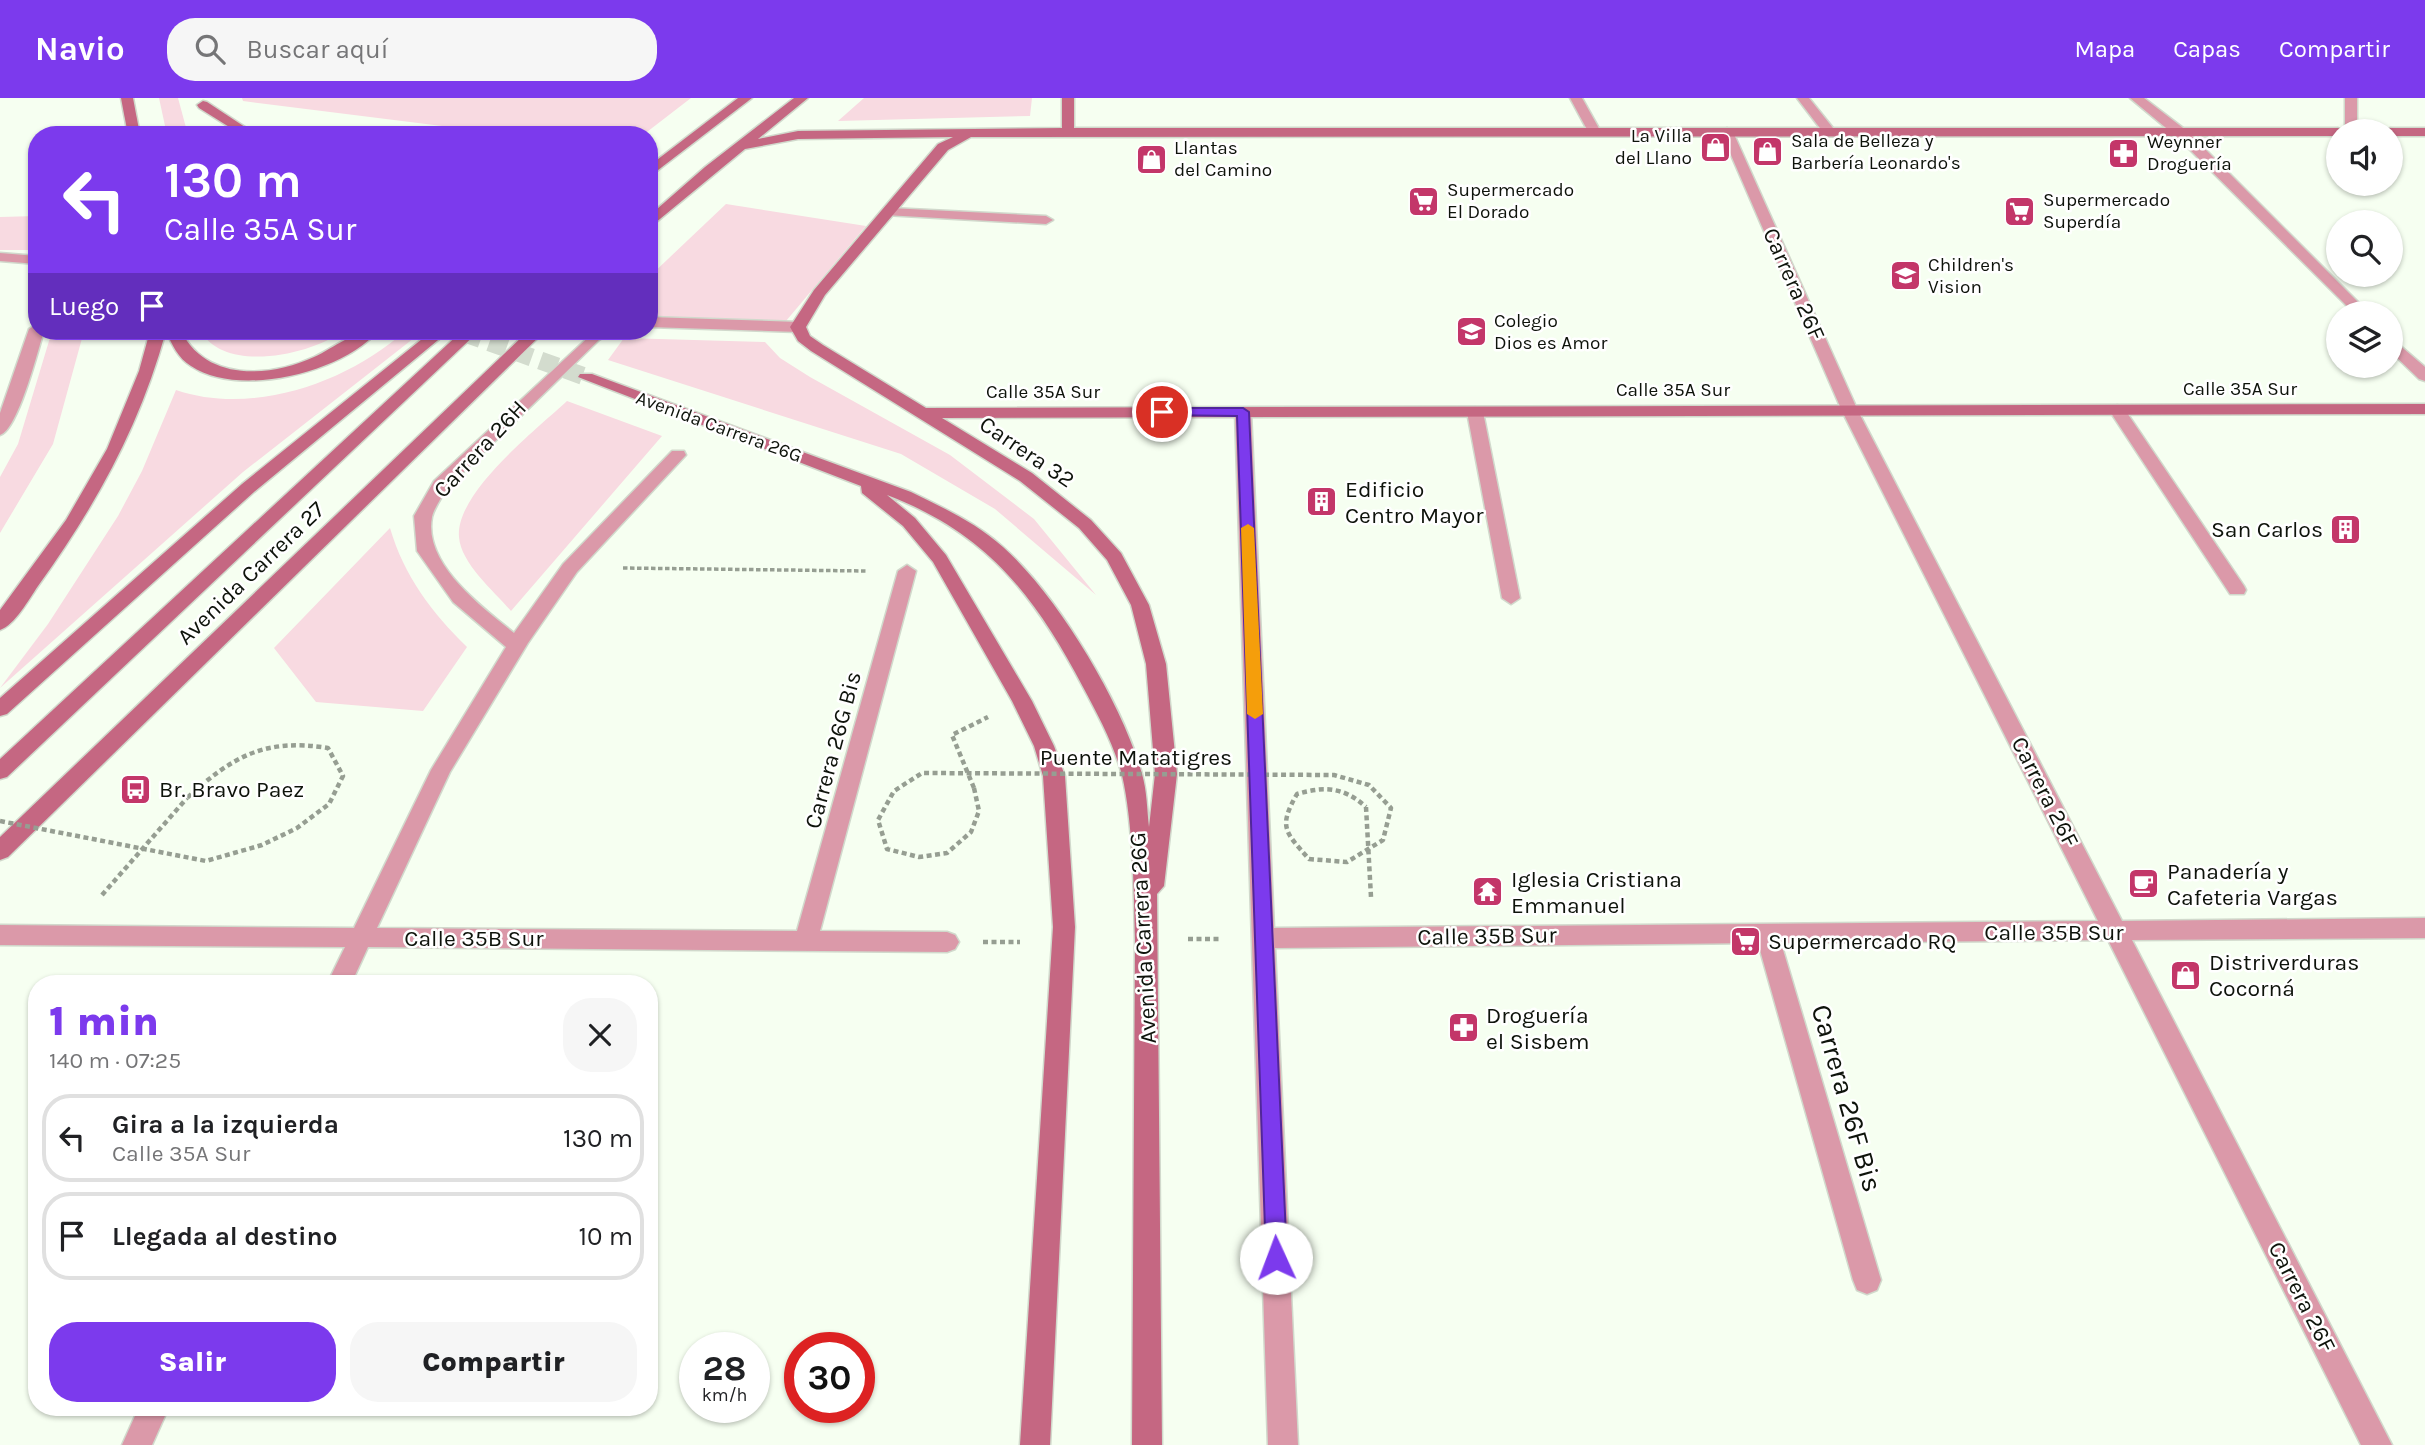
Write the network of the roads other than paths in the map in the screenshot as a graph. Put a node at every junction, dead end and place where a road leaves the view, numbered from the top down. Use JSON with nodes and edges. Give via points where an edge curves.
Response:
{"nodes":[{"id":1,"x":127,"y":98,"type":"edge"},
{"id":2,"x":746,"y":98,"type":"edge"},
{"id":3,"x":802,"y":98,"type":"edge"},
{"id":4,"x":1068,"y":98,"type":"edge"},
{"id":5,"x":1576,"y":98,"type":"edge"},
{"id":6,"x":1803,"y":98,"type":"edge"},
{"id":7,"x":2136,"y":98,"type":"edge"},
{"id":8,"x":2351,"y":98,"type":"edge"},
{"id":9,"x":202,"y":101,"type":"edge"},
{"id":10,"x":2351,"y":119,"type":"edge"},
{"id":11,"x":210,"y":125,"type":"dead end"},
{"id":12,"x":132,"y":126,"type":"edge"},
{"id":13,"x":238,"y":126,"type":"edge"},
{"id":14,"x":703,"y":131,"type":"junction"},
{"id":15,"x":1068,"y":132,"type":"junction"},
{"id":16,"x":1595,"y":132,"type":"junction"},
{"id":17,"x":1727,"y":132,"type":"junction"},
{"id":18,"x":2326,"y":132,"type":"edge"},
{"id":19,"x":2403,"y":132,"type":"edge"},
{"id":20,"x":2425,"y":132,"type":"edge"},
{"id":21,"x":972,"y":133,"type":"junction"},
{"id":22,"x":1831,"y":133,"type":"junction"},
{"id":23,"x":2182,"y":134,"type":"junction"},
{"id":24,"x":740,"y":146,"type":"junction"},
{"id":25,"x":658,"y":151,"type":"edge"},
{"id":26,"x":658,"y":166,"type":"edge"},
{"id":27,"x":890,"y":212,"type":"junction"},
{"id":28,"x":658,"y":216,"type":"edge"},
{"id":29,"x":1046,"y":220,"type":"dead end"},
{"id":30,"x":0,"y":257,"type":"edge"},
{"id":31,"x":28,"y":259,"type":"edge"},
{"id":32,"x":2350,"y":301,"type":"edge"},
{"id":33,"x":658,"y":323,"type":"edge"},
{"id":34,"x":798,"y":327,"type":"junction"},
{"id":35,"x":33,"y":340,"type":"edge"},
{"id":36,"x":156,"y":340,"type":"edge"},
{"id":37,"x":178,"y":340,"type":"edge"},
{"id":38,"x":354,"y":340,"type":"edge"},
{"id":39,"x":430,"y":340,"type":"edge"},
{"id":40,"x":461,"y":340,"type":"edge"},
{"id":41,"x":528,"y":340,"type":"edge"},
{"id":42,"x":591,"y":340,"type":"edge"},
{"id":43,"x":2403,"y":355,"type":"edge"},
{"id":44,"x":2425,"y":376,"type":"edge"},
{"id":45,"x":586,"y":377,"type":"tunnel mouth"},
{"id":46,"x":2425,"y":409,"type":"edge"},
{"id":47,"x":2117,"y":410,"type":"junction"},
{"id":48,"x":1850,"y":411,"type":"junction"},
{"id":49,"x":1243,"y":412,"type":"junction"},
{"id":50,"x":1475,"y":412,"type":"junction"},
{"id":51,"x":921,"y":413,"type":"junction"},
{"id":52,"x":0,"y":430,"type":"edge"},
{"id":53,"x":678,"y":455,"type":"dead end"},
{"id":54,"x":852,"y":477,"type":"junction"},
{"id":55,"x":907,"y":571,"type":"road end"},
{"id":56,"x":2237,"y":590,"type":"dead end"},
{"id":57,"x":1511,"y":598,"type":"dead end"},
{"id":58,"x":0,"y":623,"type":"edge"},
{"id":59,"x":516,"y":646,"type":"junction"},
{"id":60,"x":0,"y":709,"type":"edge"},
{"id":61,"x":0,"y":771,"type":"edge"},
{"id":62,"x":0,"y":851,"type":"edge"},
{"id":63,"x":2425,"y":928,"type":"edge"},
{"id":64,"x":2116,"y":932,"type":"junction"},
{"id":65,"x":1767,"y":934,"type":"junction"},
{"id":66,"x":0,"y":935,"type":"edge"},
{"id":67,"x":359,"y":937,"type":"junction"},
{"id":68,"x":1264,"y":939,"type":"junction"},
{"id":69,"x":1147,"y":940,"type":"junction"},
{"id":70,"x":806,"y":941,"type":"junction"},
{"id":71,"x":947,"y":942,"type":"dead end"},
{"id":72,"x":343,"y":975,"type":"edge"},
{"id":73,"x":1867,"y":1280,"type":"dead end"},
{"id":74,"x":150,"y":1416,"type":"edge"},
{"id":75,"x":137,"y":1445,"type":"edge"},
{"id":76,"x":1035,"y":1445,"type":"edge"},
{"id":77,"x":1147,"y":1445,"type":"edge"},
{"id":78,"x":1283,"y":1445,"type":"edge"},
{"id":79,"x":2377,"y":1445,"type":"edge"}],
"edges":[{"from":1,"to":12,"type":"main road"},
{"from":2,"to":14,"type":"main road"},
{"from":3,"to":24,"type":"main road"},
{"from":4,"to":15,"type":"main road"},
{"from":5,"to":16,"type":"street"},
{"from":6,"to":22,"type":"street"},
{"from":7,"to":23,"type":"street"},
{"from":8,"to":10,"type":"street"},
{"from":9,"to":11,"type":"main road"},
{"from":9,"to":13,"type":"main road"},
{"from":14,"to":25,"type":"main road"},
{"from":14,"to":26,"type":"main road"},
{"from":15,"to":16,"type":"main road"},
{"from":15,"to":21,"type":"main road"},
{"from":16,"to":17,"type":"main road"},
{"from":17,"to":22,"type":"main road"},
{"from":17,"to":48,"type":"street","name":"Carrera 26F"},
{"from":18,"to":23,"type":"main road"},
{"from":19,"to":20,"type":"main road"},
{"from":21,"to":24,"type":"main road","via":[[797,135]]},
{"from":21,"to":27,"type":"main road","via":[[943,148]]},
{"from":22,"to":23,"type":"main road"},
{"from":23,"to":32,"type":"street"},
{"from":24,"to":28,"type":"main road"},
{"from":27,"to":29,"type":"street"},
{"from":27,"to":34,"type":"main road","via":[[819,293]]},
{"from":30,"to":31,"type":"street"},
{"from":33,"to":34,"type":"street"},
{"from":34,"to":51,"type":"main road","name":"Carrera 32","via":[[803,338],[817,348]]},
{"from":35,"to":52,"type":"street"},
{"from":36,"to":58,"type":"main road","via":[[129,415],[84,506]]},
{"from":37,"to":38,"type":"main road","via":[[186,353],[208,369],[246,375],[312,364]]},
{"from":39,"to":60,"type":"main road","via":[[248,488]]},
{"from":40,"to":61,"type":"main road","name":"Avenida Carrera 27"},
{"from":41,"to":62,"type":"main road","name":"Avenida Carrera 27"},
{"from":42,"to":59,"type":"street","name":"Carrera 26H","via":[[440,485],[423,516],[423,547],[460,598]]},
{"from":43,"to":44,"type":"street"},
{"from":45,"to":54,"type":"main road","name":"Avenida Carrera 26G"},
{"from":46,"to":47,"type":"main road","name":"Calle 35A Sur"},
{"from":47,"to":48,"type":"main road","name":"Calle 35A Sur"},
{"from":47,"to":56,"type":"street"},
{"from":48,"to":50,"type":"main road","name":"Calle 35A Sur"},
{"from":48,"to":64,"type":"street","name":"Carrera 26F"},
{"from":49,"to":50,"type":"main road","name":"Calle 35A Sur"},
{"from":49,"to":51,"type":"main road","name":"Calle 35A Sur"},
{"from":49,"to":68,"type":"street"},
{"from":50,"to":57,"type":"street"},
{"from":51,"to":69,"type":"main road","name":"Carrera 32","via":[[1026,477],[1085,524],[1115,557],[1140,605],[1156,664],[1166,774]]},
{"from":53,"to":59,"type":"street","via":[[570,568]]},
{"from":54,"to":69,"type":"main road","name":"Avenida Carrera 26G","via":[[905,496],[975,535],[1026,580],[1065,634],[1110,719],[1132,775]]},
{"from":54,"to":76,"type":"main road","name":"Avenida Carrera 26G","via":[[909,522],[940,559],[1022,701],[1054,776],[1064,927]]},
{"from":55,"to":70,"type":"street","name":"Carrera 26G Bis"},
{"from":59,"to":67,"type":"street","via":[[441,770]]},
{"from":63,"to":64,"type":"street","name":"Calle 35B Sur"},
{"from":64,"to":65,"type":"street","name":"Calle 35B Sur"},
{"from":64,"to":79,"type":"street","name":"Carrera 26F"},
{"from":65,"to":68,"type":"street","name":"Calle 35B Sur"},
{"from":65,"to":73,"type":"street","name":"Carrera 26F Bis"},
{"from":66,"to":67,"type":"street","name":"Calle 35B Sur"},
{"from":67,"to":70,"type":"street","name":"Calle 35B Sur"},
{"from":67,"to":72,"type":"street"},
{"from":68,"to":78,"type":"street"},
{"from":69,"to":77,"type":"main road","name":"Avenida Carrera 26G"},
{"from":70,"to":71,"type":"street","name":"Calle 35B Sur"},
{"from":74,"to":75,"type":"street"}]}
